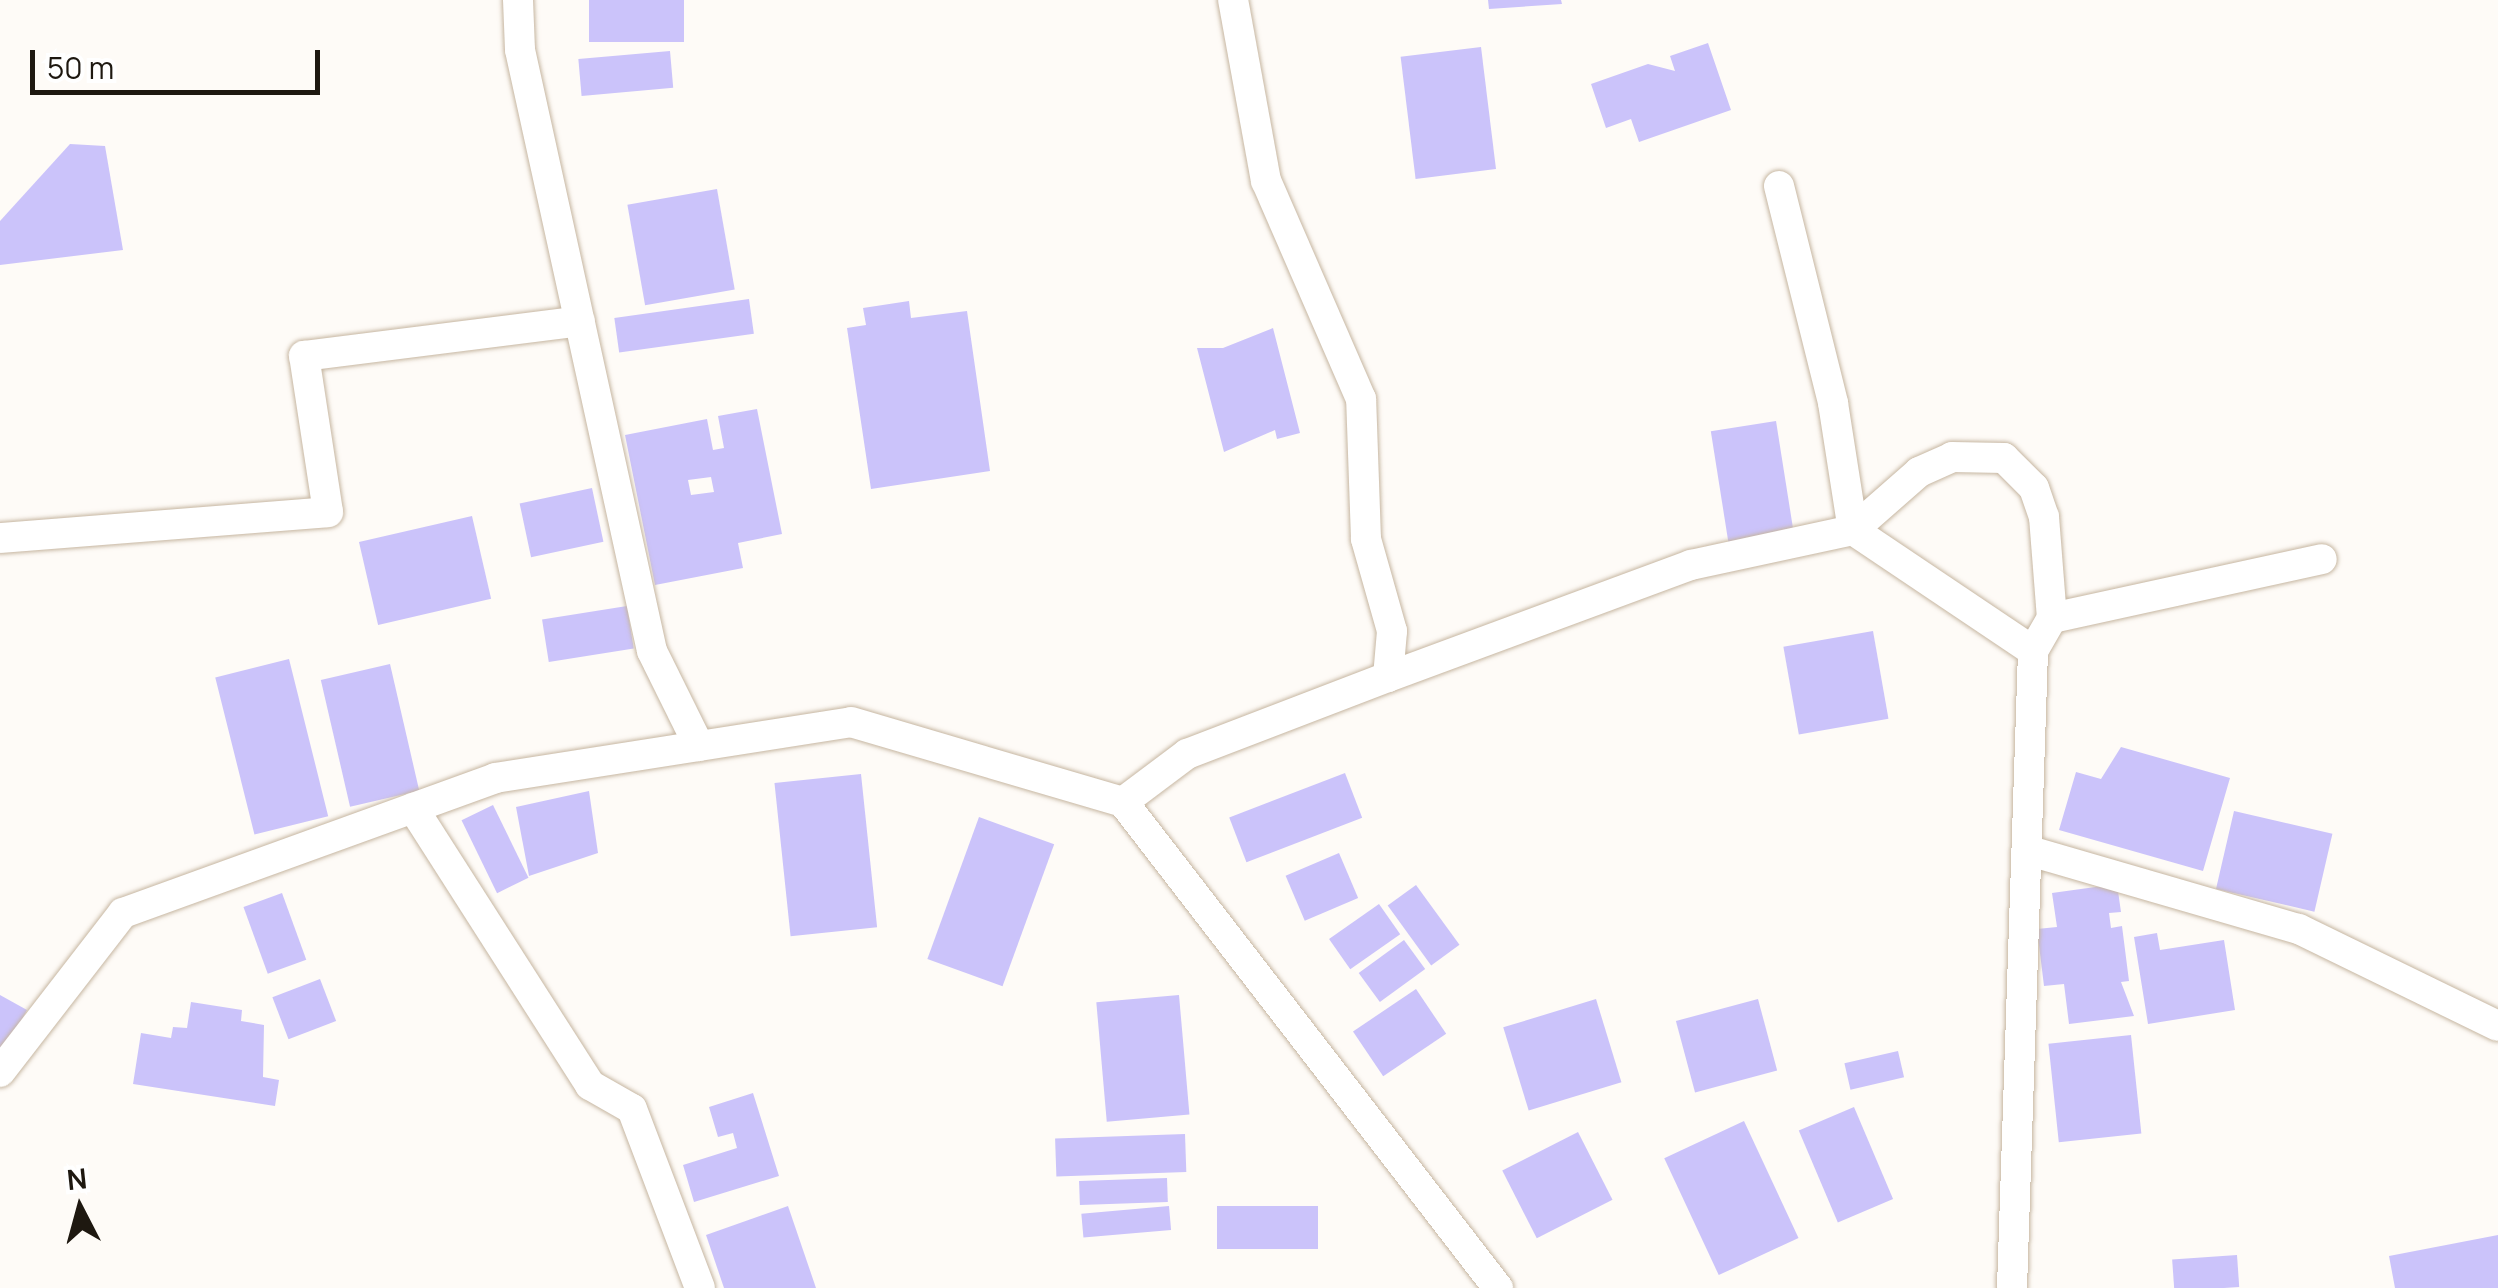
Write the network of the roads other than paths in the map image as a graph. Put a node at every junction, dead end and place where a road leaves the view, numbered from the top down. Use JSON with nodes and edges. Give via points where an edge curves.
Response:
{"nodes":[{"id":1,"x":518,"y":0,"type":"edge"},
{"id":2,"x":1233,"y":0,"type":"edge"},
{"id":3,"x":1779,"y":186,"type":"dead end"},
{"id":4,"x":580,"y":322,"type":"junction"},
{"id":5,"x":1853,"y":530,"type":"junction"},
{"id":6,"x":0,"y":538,"type":"edge"},
{"id":7,"x":2322,"y":559,"type":"dead end"},
{"id":8,"x":2052,"y":618,"type":"junction"},
{"id":9,"x":2032,"y":651,"type":"junction"},
{"id":10,"x":1388,"y":677,"type":"junction"},
{"id":11,"x":698,"y":746,"type":"junction"},
{"id":12,"x":1124,"y":802,"type":"junction"},
{"id":13,"x":413,"y":808,"type":"junction"},
{"id":14,"x":2030,"y":851,"type":"junction"},
{"id":15,"x":2489,"y":1015,"type":"edge"},
{"id":16,"x":0,"y":1072,"type":"edge"},
{"id":17,"x":700,"y":1288,"type":"edge"},
{"id":18,"x":1498,"y":1288,"type":"edge"},
{"id":19,"x":2012,"y":1288,"type":"edge"}],
"edges":[{"from":1,"to":4,"type":"street","via":[[520,50]]},
{"from":2,"to":10,"type":"street","via":[[1266,181],[1361,398],[1366,539],[1392,631]]},
{"from":3,"to":5,"type":"street","via":[[1833,403]]},
{"from":4,"to":6,"type":"street","via":[[304,356],[328,512]]},
{"from":4,"to":11,"type":"street","via":[[652,652]]},
{"from":5,"to":8,"type":"street","via":[[1918,472],[1952,457],[2004,458],[2034,488],[2044,518]]},
{"from":5,"to":9,"type":"street"},
{"from":5,"to":10,"type":"street","via":[[1690,565]]},
{"from":7,"to":8,"type":"street"},
{"from":8,"to":9,"type":"street"},
{"from":9,"to":14,"type":"street"},
{"from":10,"to":12,"type":"street","via":[[1187,754]]},
{"from":11,"to":12,"type":"street","via":[[851,722]]},
{"from":11,"to":13,"type":"street","via":[[495,778]]},
{"from":12,"to":18,"type":"street"},
{"from":13,"to":16,"type":"street","via":[[124,913]]},
{"from":13,"to":17,"type":"street","via":[[590,1085],[632,1109]]},
{"from":14,"to":15,"type":"street","via":[[2299,929]]},
{"from":14,"to":19,"type":"street"}]}
